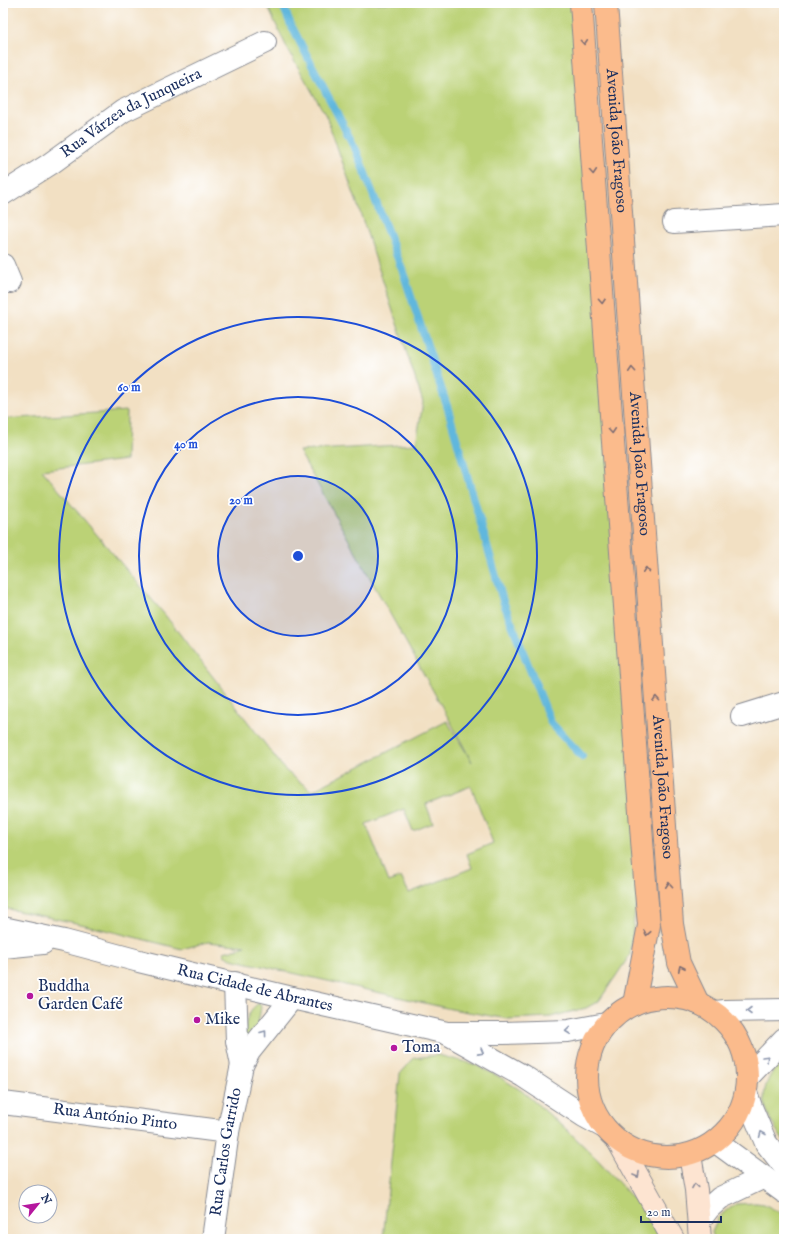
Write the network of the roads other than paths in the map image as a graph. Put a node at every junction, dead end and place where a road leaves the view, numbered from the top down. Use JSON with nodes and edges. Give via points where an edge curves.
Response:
{"nodes":[{"id":1,"x":581,"y":3,"type":"edge"},
{"id":2,"x":606,"y":3,"type":"edge"},
{"id":3,"x":265,"y":42,"type":"dead end"},
{"id":4,"x":3,"y":194,"type":"edge"},
{"id":5,"x":784,"y":215,"type":"edge"},
{"id":6,"x":674,"y":222,"type":"dead end"},
{"id":7,"x":784,"y":703,"type":"edge"},
{"id":8,"x":742,"y":716,"type":"dead end"},
{"id":9,"x":3,"y":928,"type":"edge"},
{"id":10,"x":64,"y":941,"type":"junction"},
{"id":11,"x":3,"y":947,"type":"edge"},
{"id":12,"x":235,"y":983,"type":"junction"},
{"id":13,"x":292,"y":998,"type":"junction"},
{"id":14,"x":634,"y":1004,"type":"junction"},
{"id":15,"x":707,"y":1008,"type":"junction"},
{"id":16,"x":784,"y":1010,"type":"edge"},
{"id":17,"x":606,"y":1024,"type":"junction"},
{"id":18,"x":447,"y":1033,"type":"junction"},
{"id":19,"x":784,"y":1039,"type":"edge"},
{"id":20,"x":242,"y":1065,"type":"junction"},
{"id":21,"x":747,"y":1084,"type":"junction"},
{"id":22,"x":3,"y":1102,"type":"edge"},
{"id":23,"x":228,"y":1132,"type":"junction"},
{"id":24,"x":611,"y":1134,"type":"junction"},
{"id":25,"x":716,"y":1142,"type":"junction"},
{"id":26,"x":690,"y":1155,"type":"junction"},
{"id":27,"x":784,"y":1166,"type":"edge"},
{"id":28,"x":764,"y":1178,"type":"junction"},
{"id":29,"x":784,"y":1192,"type":"edge"},
{"id":30,"x":700,"y":1230,"type":"edge"},
{"id":31,"x":213,"y":1239,"type":"edge"},
{"id":32,"x":673,"y":1239,"type":"edge"}],
"edges":[{"from":1,"to":14,"type":"main road","name":"Avenida João Fragoso","one_way":true,"via":[[649,925]]},
{"from":15,"to":2,"type":"main road","name":"Avenida João Fragoso","one_way":true,"via":[[679,963],[672,924]]},
{"from":3,"to":4,"type":"street","name":"Rua Várzea da Junqueira","via":[[123,111],[50,164]]},
{"from":5,"to":6,"type":"street"},
{"from":7,"to":8,"type":"street"},
{"from":9,"to":10,"type":"street","name":"Rua Cidade de Abrantes"},
{"from":10,"to":11,"type":"street"},
{"from":10,"to":12,"type":"street","name":"Rua Cidade de Abrantes"},
{"from":12,"to":13,"type":"street","name":"Rua Cidade de Abrantes"},
{"from":12,"to":20,"type":"street","name":"Rua Carlos Garrido","via":[[237,1041]]},
{"from":13,"to":18,"type":"street","name":"Rua Cidade de Abrantes"},
{"from":20,"to":13,"type":"street","name":"Rua Carlos Garrido","one_way":true,"via":[[249,1052]]},
{"from":14,"to":15,"type":"main road","via":[[655,998],[677,997]]},
{"from":14,"to":17,"type":"main road","via":[[619,1012]]},
{"from":16,"to":15,"type":"street","one_way":true,"via":[[726,1011]]},
{"from":15,"to":21,"type":"main road","via":[[729,1025],[739,1041],[745,1058]]},
{"from":17,"to":18,"type":"street","one_way":true,"via":[[568,1031]]},
{"from":17,"to":24,"type":"main road","via":[[589,1057],[587,1075],[588,1093],[594,1111]]},
{"from":18,"to":24,"type":"street","one_way":true,"via":[[523,1076]]},
{"from":21,"to":19,"type":"street","one_way":true},
{"from":20,"to":23,"type":"street","name":"Rua Carlos Garrido"},
{"from":21,"to":25,"type":"main road","via":[[743,1106],[727,1131]]},
{"from":27,"to":21,"type":"street","one_way":true,"via":[[766,1143],[751,1108]]},
{"from":22,"to":23,"type":"street","name":"Rua António Pinto"},
{"from":23,"to":31,"type":"street","name":"Rua Carlos Garrido"},
{"from":24,"to":26,"type":"main road","via":[[641,1153],[665,1158]]},
{"from":24,"to":32,"type":"main road","one_way":true},
{"from":25,"to":26,"type":"main road"},
{"from":25,"to":28,"type":"street"},
{"from":30,"to":26,"type":"main road","one_way":true},
{"from":28,"to":29,"type":"street"},
{"from":28,"to":30,"type":"street","via":[[720,1198],[709,1208]]}]}
